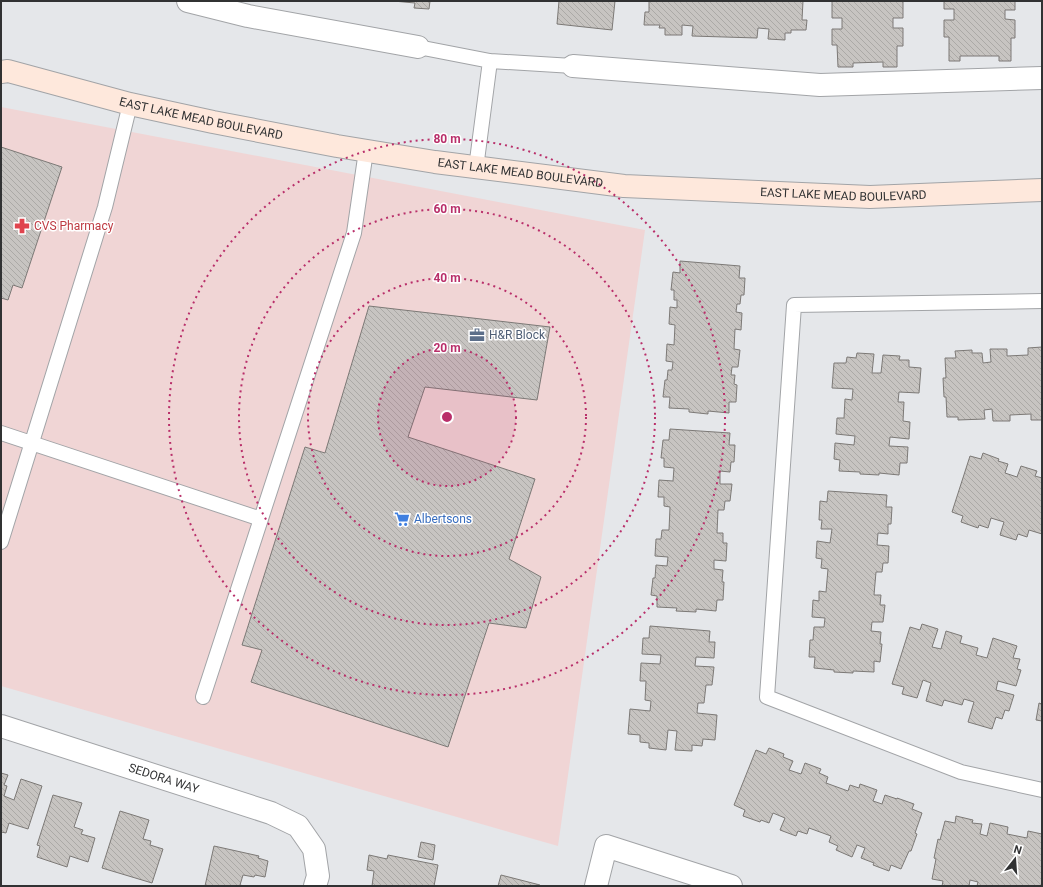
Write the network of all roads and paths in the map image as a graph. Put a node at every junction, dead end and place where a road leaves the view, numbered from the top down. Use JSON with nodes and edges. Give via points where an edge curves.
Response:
{"nodes":[{"id":1,"x":188,"y":1,"type":"edge"},
{"id":2,"x":418,"y":47,"type":"joint"},
{"id":3,"x":490,"y":61,"type":"junction"},
{"id":4,"x":572,"y":66,"type":"joint"},
{"id":5,"x":4,"y":69,"type":"edge"},
{"id":6,"x":1042,"y":78,"type":"edge"},
{"id":7,"x":130,"y":104,"type":"junction"},
{"id":8,"x":366,"y":151,"type":"junction"},
{"id":9,"x":476,"y":168,"type":"junction"},
{"id":10,"x":1042,"y":190,"type":"edge"},
{"id":11,"x":1042,"y":301,"type":"edge"},
{"id":12,"x":1,"y":433,"type":"edge"},
{"id":13,"x":32,"y":442,"type":"junction"},
{"id":14,"x":261,"y":519,"type":"junction"},
{"id":15,"x":1,"y":542,"type":"edge"},
{"id":16,"x":203,"y":698,"type":"dead end"},
{"id":17,"x":1,"y":726,"type":"edge"},
{"id":18,"x":1042,"y":790,"type":"edge"},
{"id":19,"x":315,"y":886,"type":"edge"},
{"id":20,"x":596,"y":886,"type":"edge"},
{"id":21,"x":731,"y":886,"type":"edge"}],
"edges":[{"from":1,"to":2,"type":"street","via":[[248,16]]},
{"from":2,"to":3,"type":"lane"},
{"from":3,"to":4,"type":"lane"},
{"from":3,"to":9,"type":"lane"},
{"from":4,"to":6,"type":"street","via":[[820,85]]},
{"from":5,"to":7,"type":"main road","name":"EAST LAKE MEAD BOULEVARD"},
{"from":7,"to":8,"type":"main road","name":"EAST LAKE MEAD BOULEVARD"},
{"from":7,"to":13,"type":"lane","via":[[105,207]]},
{"from":8,"to":9,"type":"main road","name":"EAST LAKE MEAD BOULEVARD"},
{"from":8,"to":14,"type":"lane","via":[[354,233]]},
{"from":9,"to":10,"type":"main road","name":"EAST LAKE MEAD BOULEVARD","via":[[624,186],[870,197]]},
{"from":11,"to":18,"type":"lane","via":[[794,305],[767,697],[961,772]]},
{"from":12,"to":13,"type":"lane"},
{"from":13,"to":14,"type":"lane"},
{"from":13,"to":15,"type":"lane"},
{"from":14,"to":16,"type":"lane"},
{"from":17,"to":19,"type":"street","name":"SEDORA WAY","via":[[271,813],[298,826],[314,849],[318,876]]},
{"from":20,"to":21,"type":"street","via":[[606,846]]}]}
